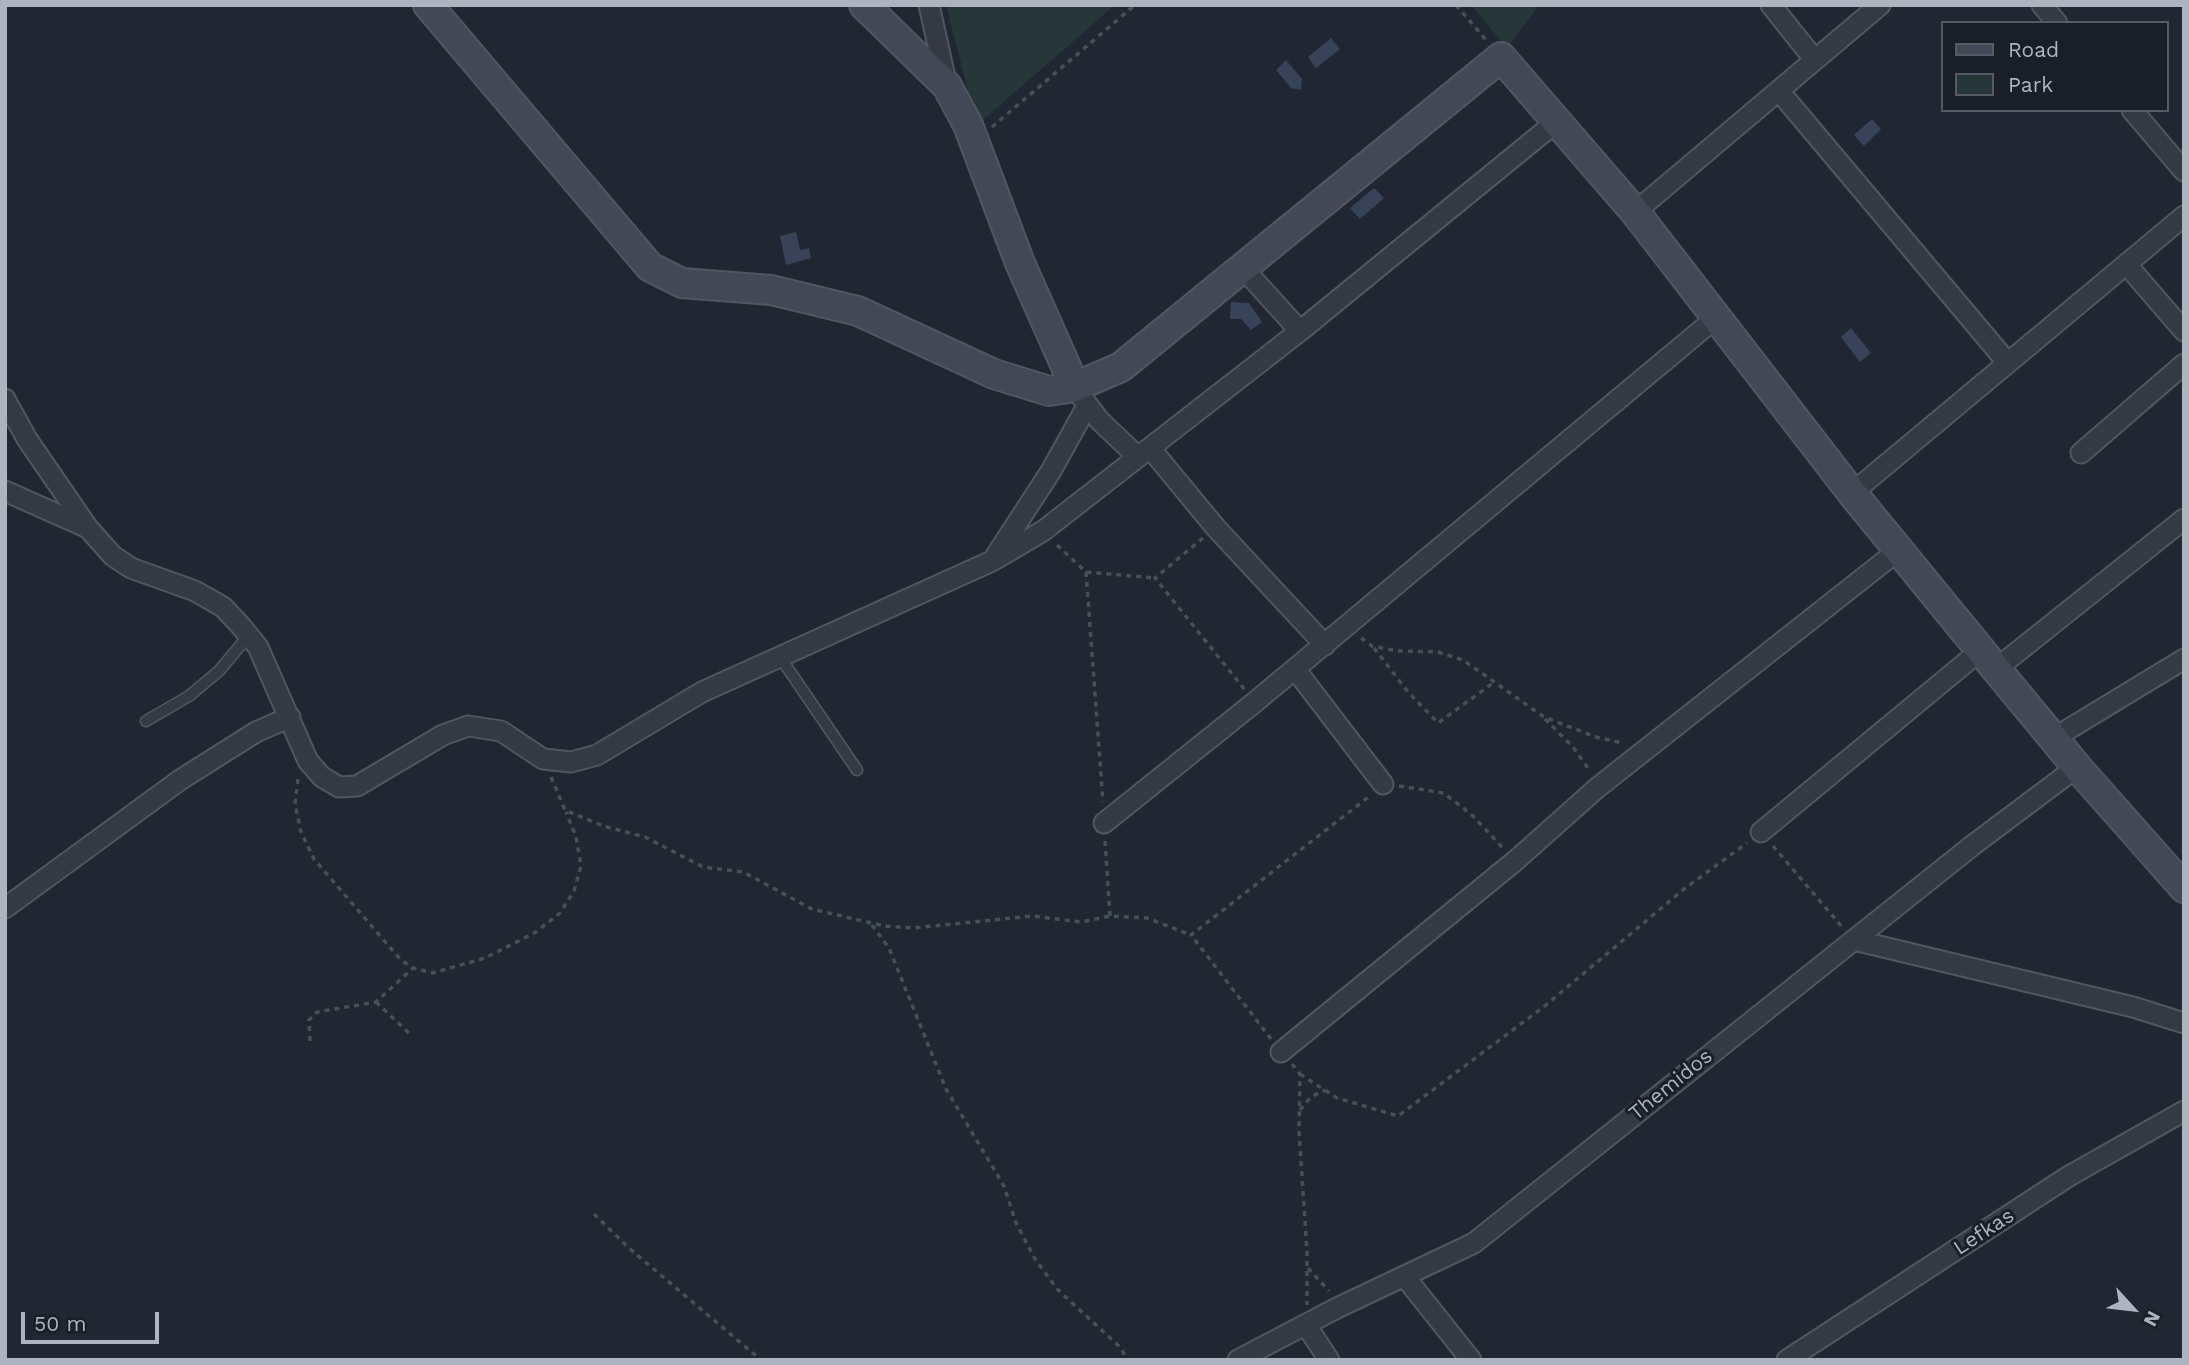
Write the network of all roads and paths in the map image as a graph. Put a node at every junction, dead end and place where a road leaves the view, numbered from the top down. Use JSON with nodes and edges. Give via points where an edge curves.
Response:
{"nodes":[{"id":1,"x":428,"y":5,"type":"edge"},
{"id":2,"x":864,"y":5,"type":"edge"},
{"id":3,"x":929,"y":5,"type":"edge"},
{"id":4,"x":1135,"y":5,"type":"edge"},
{"id":5,"x":1457,"y":5,"type":"edge"},
{"id":6,"x":1771,"y":5,"type":"edge"},
{"id":7,"x":1880,"y":5,"type":"edge"},
{"id":8,"x":2042,"y":5,"type":"edge"},
{"id":9,"x":2055,"y":21,"type":"edge"},
{"id":10,"x":1501,"y":57,"type":"junction"},
{"id":11,"x":1814,"y":59,"type":"junction"},
{"id":12,"x":947,"y":86,"type":"junction"},
{"id":13,"x":1779,"y":91,"type":"junction"},
{"id":14,"x":2134,"y":112,"type":"edge"},
{"id":15,"x":1556,"y":122,"type":"junction"},
{"id":16,"x":974,"y":142,"type":"junction"},
{"id":17,"x":2184,"y":171,"type":"edge"},
{"id":18,"x":1635,"y":212,"type":"junction"},
{"id":19,"x":2184,"y":216,"type":"edge"},
{"id":20,"x":2127,"y":265,"type":"junction"},
{"id":21,"x":1242,"y":267,"type":"junction"},
{"id":22,"x":1717,"y":317,"type":"junction"},
{"id":23,"x":1300,"y":331,"type":"junction"},
{"id":24,"x":2184,"y":331,"type":"edge"},
{"id":25,"x":2007,"y":362,"type":"junction"},
{"id":26,"x":2184,"y":364,"type":"edge"},
{"id":27,"x":1081,"y":397,"type":"junction"},
{"id":28,"x":5,"y":399,"type":"edge"},
{"id":29,"x":1143,"y":452,"type":"junction"},
{"id":30,"x":2081,"y":453,"type":"dead end"},
{"id":31,"x":5,"y":491,"type":"edge"},
{"id":32,"x":1852,"y":493,"type":"junction"},
{"id":33,"x":2184,"y":519,"type":"edge"},
{"id":34,"x":88,"y":528,"type":"junction"},
{"id":35,"x":1216,"y":528,"type":"junction"},
{"id":36,"x":1043,"y":531,"type":"junction"},
{"id":37,"x":1900,"y":549,"type":"junction"},
{"id":38,"x":992,"y":561,"type":"junction"},
{"id":39,"x":1086,"y":572,"type":"junction"},
{"id":40,"x":1155,"y":579,"type":"junction"},
{"id":41,"x":1345,"y":626,"type":"junction"},
{"id":42,"x":248,"y":635,"type":"junction"},
{"id":43,"x":1325,"y":645,"type":"junction"},
{"id":44,"x":1373,"y":646,"type":"junction"},
{"id":45,"x":780,"y":657,"type":"junction"},
{"id":46,"x":2184,"y":659,"type":"edge"},
{"id":47,"x":1989,"y":660,"type":"junction"},
{"id":48,"x":1295,"y":669,"type":"junction"},
{"id":49,"x":1493,"y":683,"type":"junction"},
{"id":50,"x":1255,"y":702,"type":"junction"},
{"id":51,"x":290,"y":717,"type":"junction"},
{"id":52,"x":1544,"y":717,"type":"junction"},
{"id":53,"x":146,"y":721,"type":"dead end"},
{"id":54,"x":2054,"y":738,"type":"junction"},
{"id":55,"x":303,"y":748,"type":"junction"},
{"id":56,"x":1646,"y":748,"type":"junction"},
{"id":57,"x":543,"y":759,"type":"junction"},
{"id":58,"x":2077,"y":767,"type":"junction"},
{"id":59,"x":857,"y":770,"type":"dead end"},
{"id":60,"x":1383,"y":784,"type":"junction"},
{"id":61,"x":1597,"y":788,"type":"junction"},
{"id":62,"x":565,"y":810,"type":"junction"},
{"id":63,"x":1104,"y":823,"type":"junction"},
{"id":64,"x":1761,"y":832,"type":"junction"},
{"id":65,"x":1515,"y":861,"type":"junction"},
{"id":66,"x":2184,"y":888,"type":"edge"},
{"id":67,"x":5,"y":908,"type":"edge"},
{"id":68,"x":1110,"y":916,"type":"junction"},
{"id":69,"x":871,"y":923,"type":"junction"},
{"id":70,"x":1191,"y":935,"type":"junction"},
{"id":71,"x":1854,"y":940,"type":"junction"},
{"id":72,"x":413,"y":968,"type":"junction"},
{"id":73,"x":376,"y":1002,"type":"junction"},
{"id":74,"x":2184,"y":1023,"type":"edge"},
{"id":75,"x":412,"y":1036,"type":"dead end"},
{"id":76,"x":310,"y":1041,"type":"dead end"},
{"id":77,"x":1281,"y":1052,"type":"junction"},
{"id":78,"x":1300,"y":1074,"type":"junction"},
{"id":79,"x":1325,"y":1090,"type":"junction"},
{"id":80,"x":1299,"y":1111,"type":"junction"},
{"id":81,"x":2184,"y":1111,"type":"edge"},
{"id":82,"x":594,"y":1214,"type":"dead end"},
{"id":83,"x":1307,"y":1267,"type":"junction"},
{"id":84,"x":1405,"y":1277,"type":"junction"},
{"id":85,"x":1359,"y":1299,"type":"junction"},
{"id":86,"x":1306,"y":1325,"type":"junction"},
{"id":87,"x":761,"y":1360,"type":"edge"},
{"id":88,"x":1128,"y":1360,"type":"edge"},
{"id":89,"x":1238,"y":1360,"type":"edge"},
{"id":90,"x":1329,"y":1360,"type":"edge"},
{"id":91,"x":1471,"y":1360,"type":"edge"},
{"id":92,"x":1787,"y":1360,"type":"edge"}],
"edges":[{"from":1,"to":27,"type":"street","via":[[650,267],[682,284],[771,290],[858,311],[994,374]]},
{"from":2,"to":12,"type":"street"},
{"from":3,"to":12,"type":"street"},
{"from":4,"to":16,"type":"path"},
{"from":5,"to":10,"type":"path"},
{"from":6,"to":11,"type":"street"},
{"from":7,"to":11,"type":"street"},
{"from":8,"to":9,"type":"street"},
{"from":10,"to":15,"type":"street"},
{"from":10,"to":21,"type":"street"},
{"from":11,"to":13,"type":"street"},
{"from":12,"to":16,"type":"street"},
{"from":13,"to":18,"type":"street"},
{"from":13,"to":25,"type":"street"},
{"from":14,"to":17,"type":"street"},
{"from":15,"to":18,"type":"street"},
{"from":15,"to":23,"type":"street"},
{"from":16,"to":27,"type":"street","via":[[1020,263]]},
{"from":18,"to":22,"type":"street"},
{"from":19,"to":20,"type":"street"},
{"from":20,"to":24,"type":"street"},
{"from":20,"to":25,"type":"street"},
{"from":21,"to":23,"type":"street"},
{"from":21,"to":27,"type":"street"},
{"from":22,"to":32,"type":"street"},
{"from":22,"to":41,"type":"street"},
{"from":23,"to":29,"type":"street"},
{"from":25,"to":32,"type":"street"},
{"from":26,"to":30,"type":"street"},
{"from":27,"to":29,"type":"street"},
{"from":27,"to":38,"type":"street","via":[[1051,471]]},
{"from":28,"to":34,"type":"street"},
{"from":29,"to":35,"type":"street"},
{"from":29,"to":36,"type":"street"},
{"from":31,"to":34,"type":"street"},
{"from":32,"to":37,"type":"street"},
{"from":33,"to":47,"type":"street"},
{"from":34,"to":42,"type":"street","via":[[131,568],[195,591],[223,607]]},
{"from":35,"to":40,"type":"path"},
{"from":35,"to":43,"type":"street"},
{"from":36,"to":38,"type":"street"},
{"from":36,"to":39,"type":"path"},
{"from":37,"to":47,"type":"street"},
{"from":37,"to":56,"type":"street"},
{"from":38,"to":45,"type":"street"},
{"from":39,"to":40,"type":"path"},
{"from":39,"to":63,"type":"path"},
{"from":40,"to":50,"type":"path"},
{"from":41,"to":43,"type":"street"},
{"from":41,"to":44,"type":"path"},
{"from":42,"to":51,"type":"street","via":[[268,666]]},
{"from":42,"to":53,"type":"lane","via":[[219,671],[189,696]]},
{"from":43,"to":48,"type":"street"},
{"from":44,"to":49,"type":"path","via":[[1463,660]]},
{"from":44,"to":49,"type":"path","via":[[1438,723]]},
{"from":45,"to":57,"type":"street","via":[[702,692],[597,755],[571,762]]},
{"from":45,"to":59,"type":"lane"},
{"from":46,"to":54,"type":"street"},
{"from":47,"to":54,"type":"street"},
{"from":47,"to":64,"type":"street"},
{"from":48,"to":50,"type":"street"},
{"from":48,"to":60,"type":"street"},
{"from":49,"to":52,"type":"path"},
{"from":50,"to":63,"type":"street"},
{"from":51,"to":55,"type":"street"},
{"from":51,"to":67,"type":"street","via":[[256,732],[180,780]]},
{"from":52,"to":56,"type":"path","via":[[1596,737]]},
{"from":52,"to":61,"type":"path","via":[[1573,747]]},
{"from":54,"to":58,"type":"street"},
{"from":55,"to":57,"type":"street","via":[[322,777],[339,787],[357,786],[443,735],[468,726],[501,731]]},
{"from":55,"to":72,"type":"path","via":[[295,804],[310,850],[348,902]]},
{"from":56,"to":61,"type":"street"},
{"from":57,"to":62,"type":"path"},
{"from":58,"to":66,"type":"street"},
{"from":58,"to":71,"type":"street","name":"Themidos"},
{"from":60,"to":65,"type":"path","via":[[1444,793]]},
{"from":60,"to":70,"type":"path"},
{"from":61,"to":65,"type":"street"},
{"from":62,"to":69,"type":"path","via":[[645,837],[703,867],[743,872],[812,909]]},
{"from":62,"to":72,"type":"path","via":[[581,866],[574,891],[560,913],[537,932],[485,958],[433,973]]},
{"from":63,"to":68,"type":"path"},
{"from":64,"to":71,"type":"path"},
{"from":64,"to":79,"type":"path","via":[[1684,889],[1546,1005],[1398,1116],[1336,1098]]},
{"from":65,"to":77,"type":"street"},
{"from":68,"to":69,"type":"path","via":[[1081,922],[1032,916],[913,928]]},
{"from":68,"to":70,"type":"path","via":[[1147,918]]},
{"from":69,"to":88,"type":"path","via":[[888,948],[946,1089],[1004,1186],[1035,1259],[1057,1289],[1120,1347]]},
{"from":70,"to":77,"type":"path"},
{"from":71,"to":74,"type":"street"},
{"from":71,"to":84,"type":"street","name":"Themidos","via":[[1474,1243]]},
{"from":72,"to":73,"type":"path"},
{"from":73,"to":75,"type":"path"},
{"from":73,"to":76,"type":"path","via":[[317,1012],[309,1020]]},
{"from":77,"to":78,"type":"path"},
{"from":78,"to":79,"type":"path"},
{"from":78,"to":80,"type":"path"},
{"from":79,"to":80,"type":"path"},
{"from":80,"to":83,"type":"path"},
{"from":81,"to":92,"type":"street","name":"Lefkas","via":[[2069,1176]]},
{"from":82,"to":87,"type":"path"},
{"from":83,"to":85,"type":"path","via":[[1335,1295]]},
{"from":83,"to":86,"type":"path"},
{"from":84,"to":85,"type":"street","name":"Themidos"},
{"from":84,"to":91,"type":"street"},
{"from":85,"to":86,"type":"street","name":"Themidos"},
{"from":86,"to":89,"type":"street","name":"Themidos"},
{"from":86,"to":90,"type":"street"}]}
